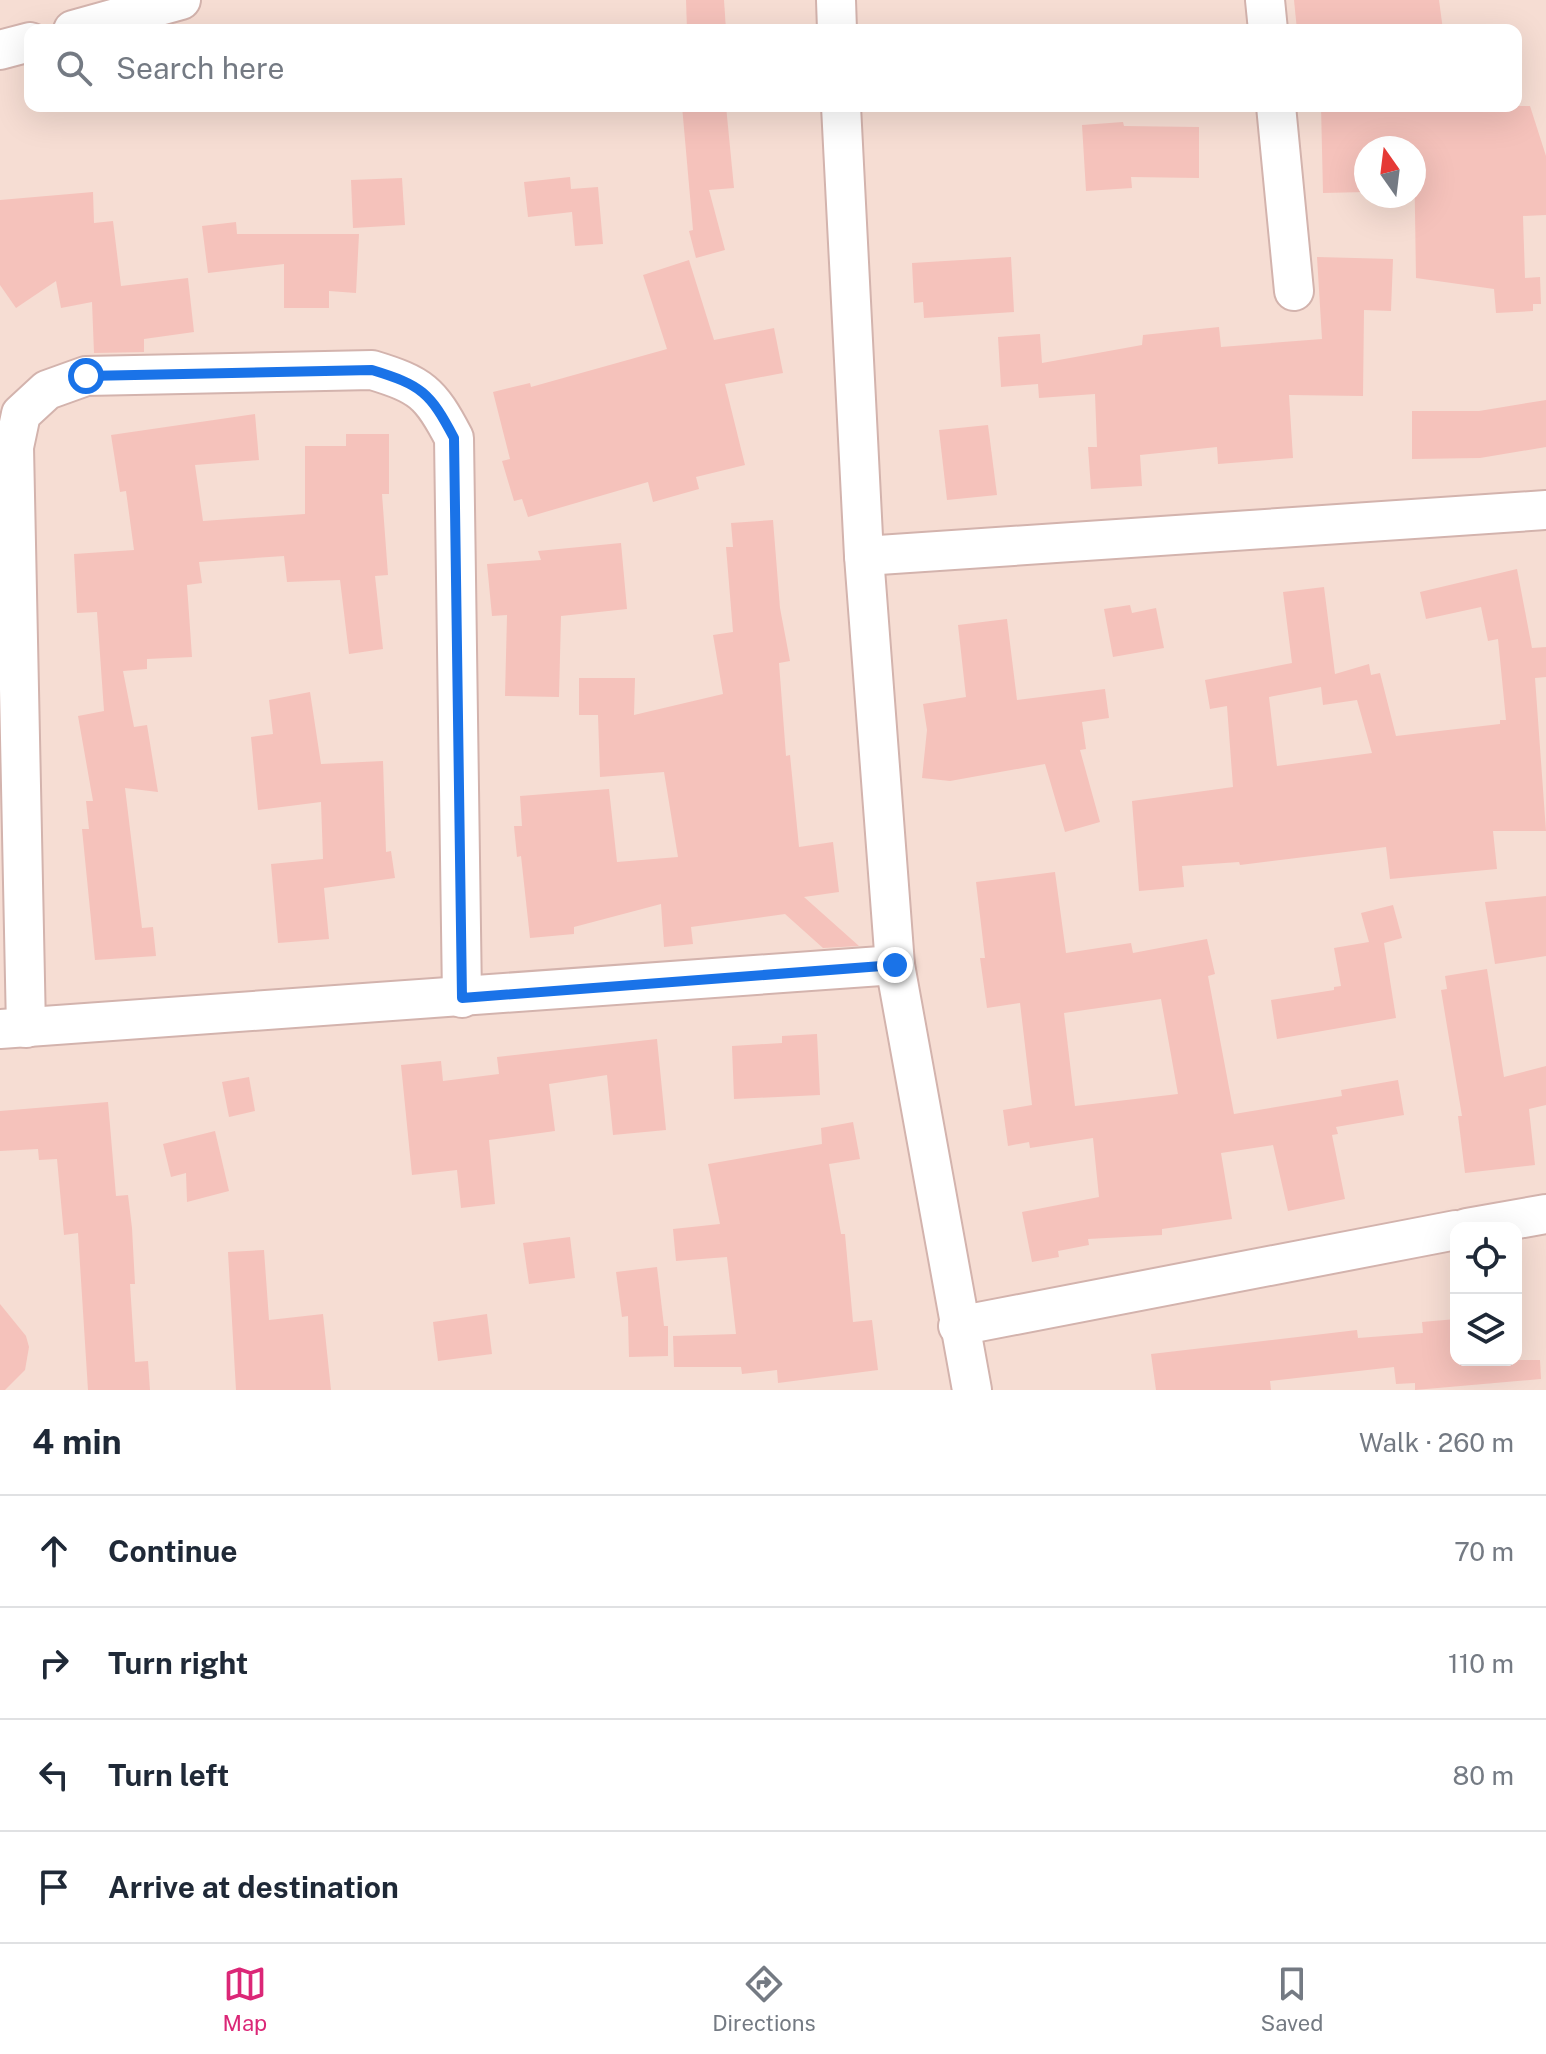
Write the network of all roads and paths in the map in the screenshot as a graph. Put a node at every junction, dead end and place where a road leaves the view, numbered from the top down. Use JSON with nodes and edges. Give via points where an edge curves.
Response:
{"nodes":[{"id":1,"x":181,"y":0,"type":"edge"},
{"id":2,"x":836,"y":0,"type":"edge"},
{"id":3,"x":1265,"y":0,"type":"edge"},
{"id":4,"x":95,"y":24,"type":"edge"},
{"id":5,"x":837,"y":24,"type":"edge"},
{"id":6,"x":1267,"y":24,"type":"edge"},
{"id":7,"x":24,"y":44,"type":"edge"},
{"id":8,"x":0,"y":50,"type":"edge"},
{"id":9,"x":841,"y":112,"type":"edge"},
{"id":10,"x":1277,"y":112,"type":"edge"},
{"id":11,"x":1294,"y":291,"type":"dead end"},
{"id":12,"x":1546,"y":510,"type":"edge"},
{"id":13,"x":864,"y":556,"type":"junction"},
{"id":14,"x":895,"y":965,"type":"junction"},
{"id":15,"x":462,"y":998,"type":"junction"},
{"id":16,"x":13,"y":1028,"type":"edge"},
{"id":17,"x":1546,"y":1214,"type":"edge"},
{"id":18,"x":1501,"y":1222,"type":"edge"},
{"id":19,"x":1450,"y":1231,"type":"edge"},
{"id":20,"x":958,"y":1326,"type":"junction"},
{"id":21,"x":972,"y":1390,"type":"edge"}],
"edges":[{"from":1,"to":4,"type":"street"},
{"from":2,"to":5,"type":"street"},
{"from":3,"to":6,"type":"street"},
{"from":7,"to":8,"type":"street"},
{"from":9,"to":13,"type":"street"},
{"from":10,"to":11,"type":"street"},
{"from":12,"to":13,"type":"street"},
{"from":13,"to":14,"type":"street"},
{"from":14,"to":15,"type":"street"},
{"from":14,"to":20,"type":"street"},
{"from":15,"to":16,"type":"street"},
{"from":15,"to":16,"type":"street","via":[[454,438],[437,406],[411,382],[372,370],[86,376],[47,390],[21,414],[14,447]]},
{"from":17,"to":18,"type":"street"},
{"from":19,"to":20,"type":"street"},
{"from":20,"to":21,"type":"street"}]}
